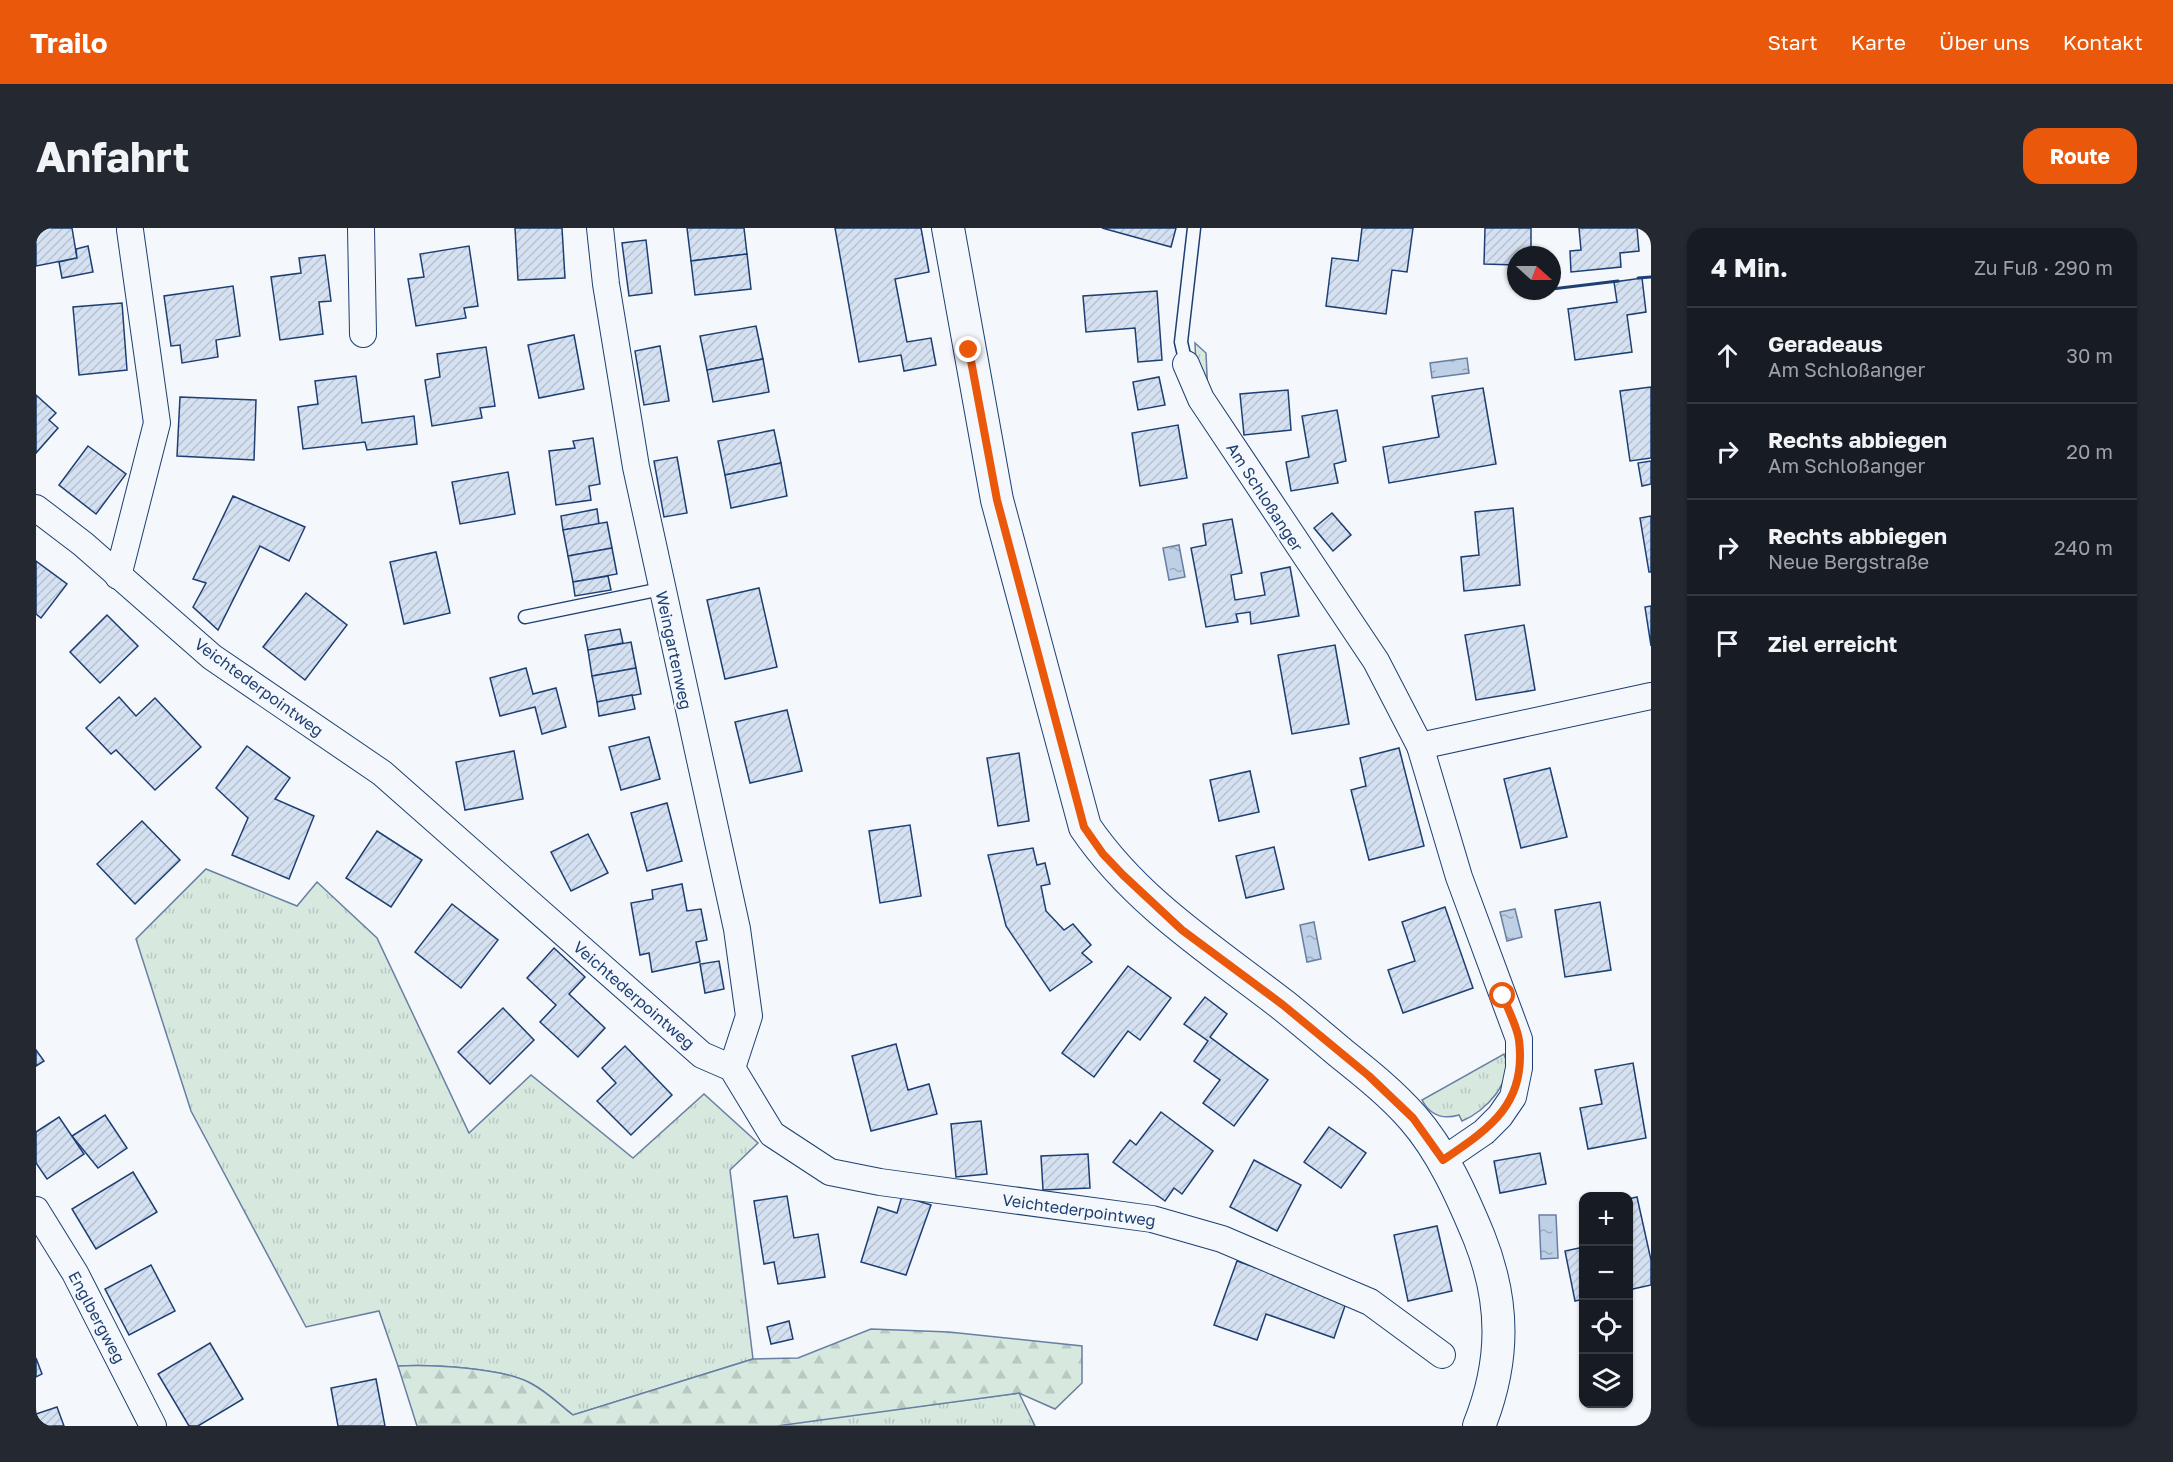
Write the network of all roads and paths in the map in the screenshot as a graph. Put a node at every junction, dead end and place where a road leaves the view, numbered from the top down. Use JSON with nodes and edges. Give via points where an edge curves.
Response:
{"nodes":[{"id":1,"x":361,"y":228,"type":"edge"},
{"id":2,"x":600,"y":228,"type":"edge"},
{"id":3,"x":948,"y":228,"type":"edge"},
{"id":4,"x":1194,"y":228,"type":"edge"},
{"id":5,"x":130,"y":230,"type":"dead end"},
{"id":6,"x":363,"y":334,"type":"dead end"},
{"id":7,"x":1186,"y":364,"type":"joint"},
{"id":8,"x":36,"y":508,"type":"edge"},
{"id":9,"x":118,"y":576,"type":"junction"},
{"id":10,"x":661,"y":589,"type":"junction"},
{"id":11,"x":525,"y":617,"type":"dead end"},
{"id":12,"x":1651,"y":696,"type":"edge"},
{"id":13,"x":1420,"y":746,"type":"junction"},
{"id":14,"x":732,"y":1068,"type":"junction"},
{"id":15,"x":1443,"y":1160,"type":"junction"},
{"id":16,"x":36,"y":1210,"type":"edge"},
{"id":17,"x":1442,"y":1355,"type":"dead end"},
{"id":18,"x":153,"y":1426,"type":"edge"},
{"id":19,"x":1479,"y":1426,"type":"edge"}],
"edges":[{"from":1,"to":6,"type":"street"},
{"from":2,"to":10,"type":"street","name":"Weingartenweg","via":[[636,467]]},
{"from":3,"to":15,"type":"street","via":[[997,500],[1084,827],[1116,868],[1182,930],[1283,1005],[1369,1076],[1413,1118]]},
{"from":4,"to":7,"type":"lane","name":"Am Schloßanger","via":[[1181,342]]},
{"from":5,"to":9,"type":"street","via":[[157,423]]},
{"from":7,"to":13,"type":"street","name":"Am Schloßanger","via":[[1201,399],[1376,661]]},
{"from":8,"to":9,"type":"street","name":"Veichtederpointweg"},
{"from":9,"to":14,"type":"street","name":"Veichtederpointweg","via":[[212,657],[382,773],[702,1055]]},
{"from":10,"to":11,"type":"lane"},
{"from":10,"to":14,"type":"street","name":"Weingartenweg","via":[[737,928],[749,1016]]},
{"from":12,"to":13,"type":"street"},
{"from":13,"to":15,"type":"street","name":"Am Schloßanger","via":[[1460,878],[1519,1039],[1513,1097],[1484,1132]]},
{"from":14,"to":17,"type":"street","name":"Veichtederpointweg","via":[[772,1134],[830,1172],[1152,1219],[1222,1239],[1370,1302]]},
{"from":15,"to":19,"type":"street","via":[[1486,1256],[1496,1296],[1498,1367]]},
{"from":16,"to":18,"type":"street","name":"Englbergweg","via":[[75,1273]]}]}
